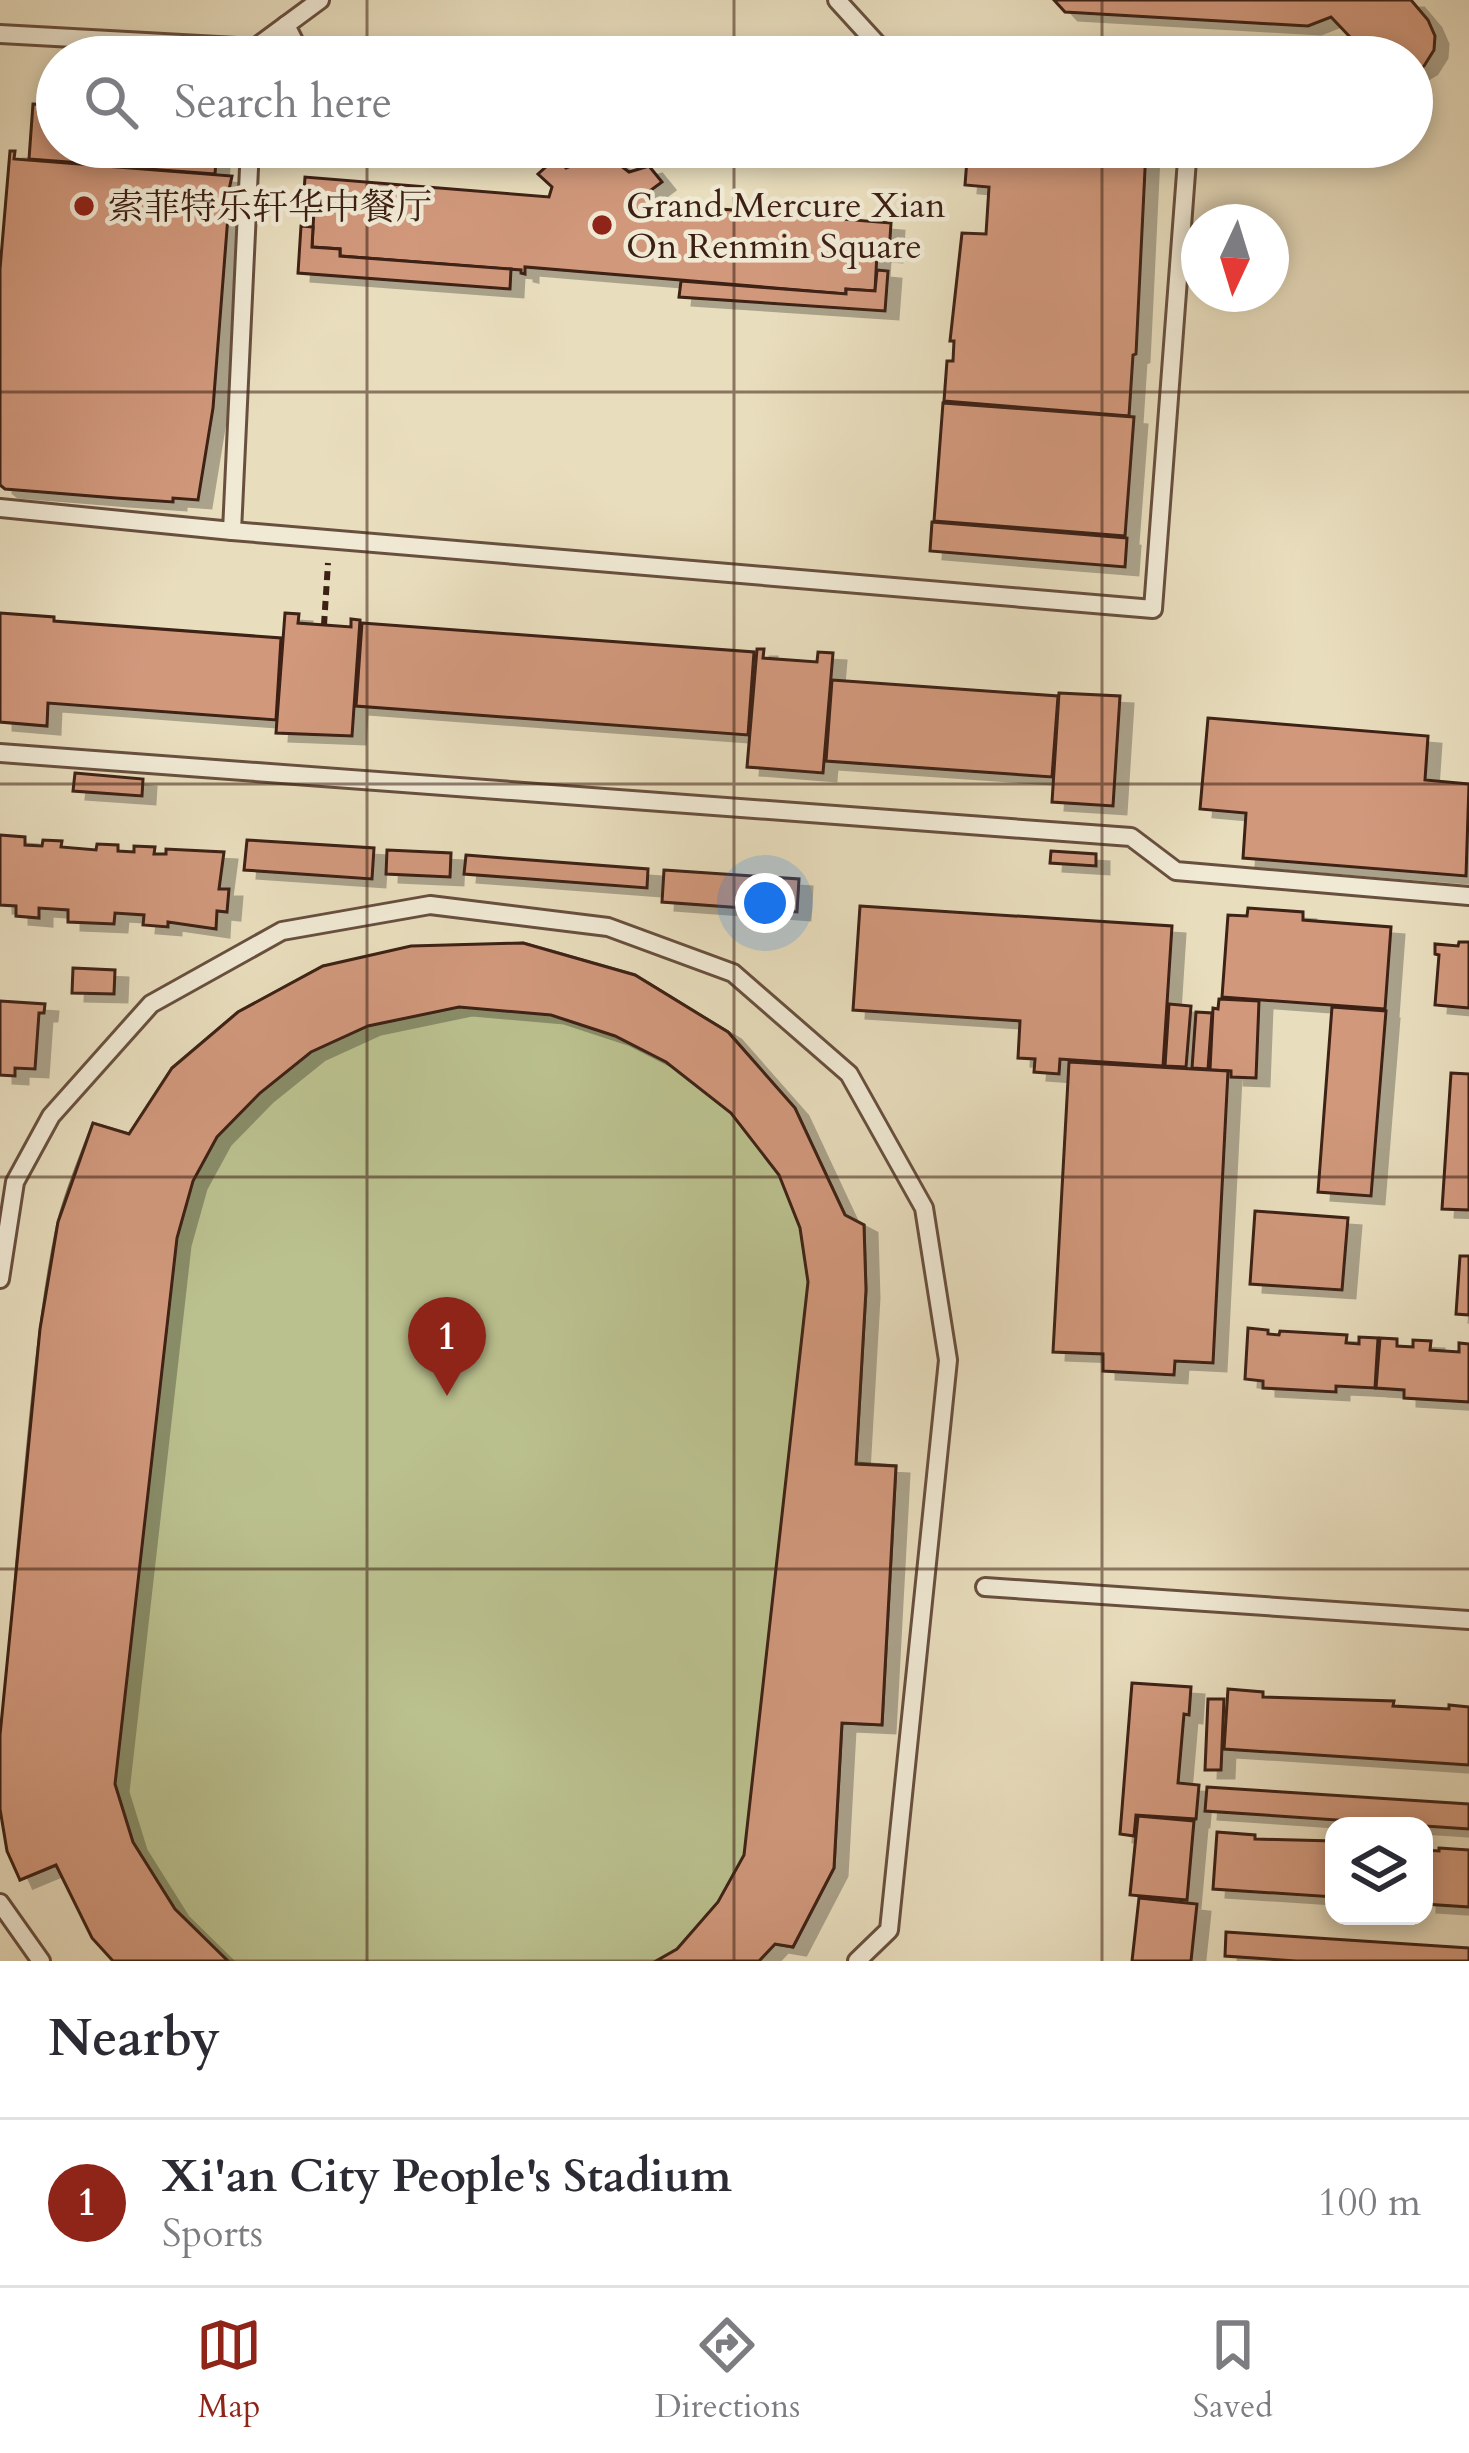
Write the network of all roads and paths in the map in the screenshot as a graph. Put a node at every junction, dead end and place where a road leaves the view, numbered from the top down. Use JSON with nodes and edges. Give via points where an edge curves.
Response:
{"nodes":[{"id":1,"x":320,"y":0,"type":"edge"},
{"id":2,"x":837,"y":0,"type":"edge"},
{"id":3,"x":286,"y":25,"type":"junction"},
{"id":4,"x":0,"y":34,"type":"edge"},
{"id":5,"x":273,"y":36,"type":"edge"},
{"id":6,"x":292,"y":36,"type":"edge"},
{"id":7,"x":870,"y":36,"type":"edge"},
{"id":8,"x":36,"y":37,"type":"edge"},
{"id":9,"x":249,"y":168,"type":"edge"},
{"id":10,"x":1186,"y":168,"type":"edge"},
{"id":11,"x":0,"y":508,"type":"edge"},
{"id":12,"x":232,"y":531,"type":"junction"},
{"id":13,"x":329,"y":541,"type":"junction"},
{"id":14,"x":325,"y":625,"type":"dead end"},
{"id":15,"x":0,"y":753,"type":"edge"},
{"id":16,"x":1469,"y":896,"type":"edge"},
{"id":17,"x":0,"y":1279,"type":"edge"},
{"id":18,"x":985,"y":1587,"type":"dead end"},
{"id":19,"x":1469,"y":1620,"type":"edge"},
{"id":20,"x":0,"y":1904,"type":"edge"},
{"id":21,"x":41,"y":1961,"type":"edge"},
{"id":22,"x":856,"y":1961,"type":"edge"}],
"edges":[{"from":1,"to":3,"type":"lane"},
{"from":2,"to":7,"type":"lane"},
{"from":3,"to":5,"type":"lane"},
{"from":3,"to":6,"type":"lane"},
{"from":4,"to":8,"type":"lane"},
{"from":9,"to":12,"type":"lane"},
{"from":10,"to":13,"type":"lane","via":[[1153,609]]},
{"from":11,"to":12,"type":"lane"},
{"from":12,"to":13,"type":"lane"},
{"from":13,"to":14,"type":"path"},
{"from":15,"to":16,"type":"lane","via":[[1131,837],[1176,871]]},
{"from":17,"to":22,"type":"lane","via":[[15,1182],[51,1116],[151,1004],[282,931],[430,905],[608,927],[733,973],[849,1074],[923,1208],[948,1360],[889,1930]]},
{"from":18,"to":19,"type":"lane"},
{"from":20,"to":21,"type":"lane"}]}
